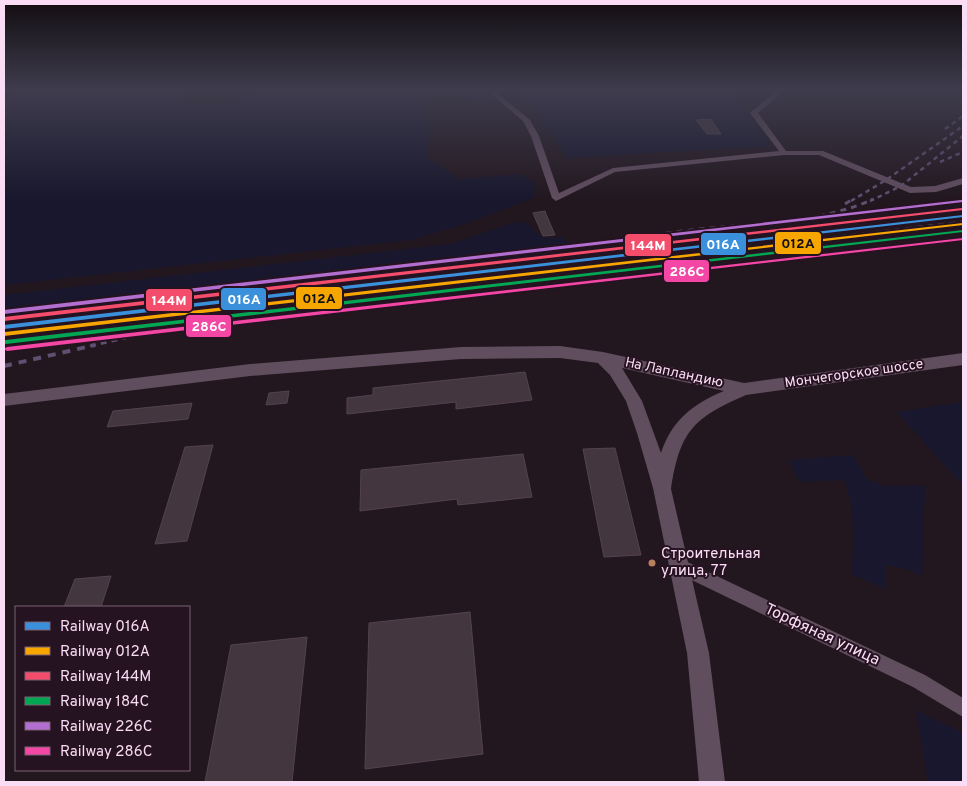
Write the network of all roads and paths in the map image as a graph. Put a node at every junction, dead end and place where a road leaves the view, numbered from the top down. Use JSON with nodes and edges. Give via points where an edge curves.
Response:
{"nodes":[{"id":1,"x":529,"y":126,"type":"edge"},
{"id":2,"x":764,"y":126,"type":"edge"},
{"id":3,"x":784,"y":153,"type":"junction"},
{"id":4,"x":963,"y":181,"type":"edge"},
{"id":5,"x":603,"y":358,"type":"junction"},
{"id":6,"x":963,"y":359,"type":"edge"},
{"id":7,"x":744,"y":388,"type":"junction"},
{"id":8,"x":4,"y":400,"type":"edge"},
{"id":9,"x":662,"y":489,"type":"junction"},
{"id":10,"x":679,"y":566,"type":"junction"},
{"id":11,"x":963,"y":708,"type":"edge"},
{"id":12,"x":712,"y":782,"type":"edge"}],
"edges":[{"from":1,"to":3,"type":"street","via":[[556,198],[613,170]]},
{"from":2,"to":3,"type":"street"},
{"from":3,"to":4,"type":"street","via":[[820,153],[918,190],[936,189]]},
{"from":5,"to":7,"type":"street","name":"На Лапландию"},
{"from":5,"to":8,"type":"street","name":"На Лапландию","via":[[560,352],[461,353],[250,370]]},
{"from":5,"to":9,"type":"street","via":[[617,371],[637,403]]},
{"from":6,"to":7,"type":"street","name":"Мончегорское шоссе"},
{"from":7,"to":9,"type":"street","via":[[710,403],[684,424],[666,462]]},
{"from":9,"to":10,"type":"street"},
{"from":10,"to":11,"type":"street","name":"Торфяная улица","via":[[919,681]]},
{"from":10,"to":12,"type":"street","via":[[698,653]]}]}
